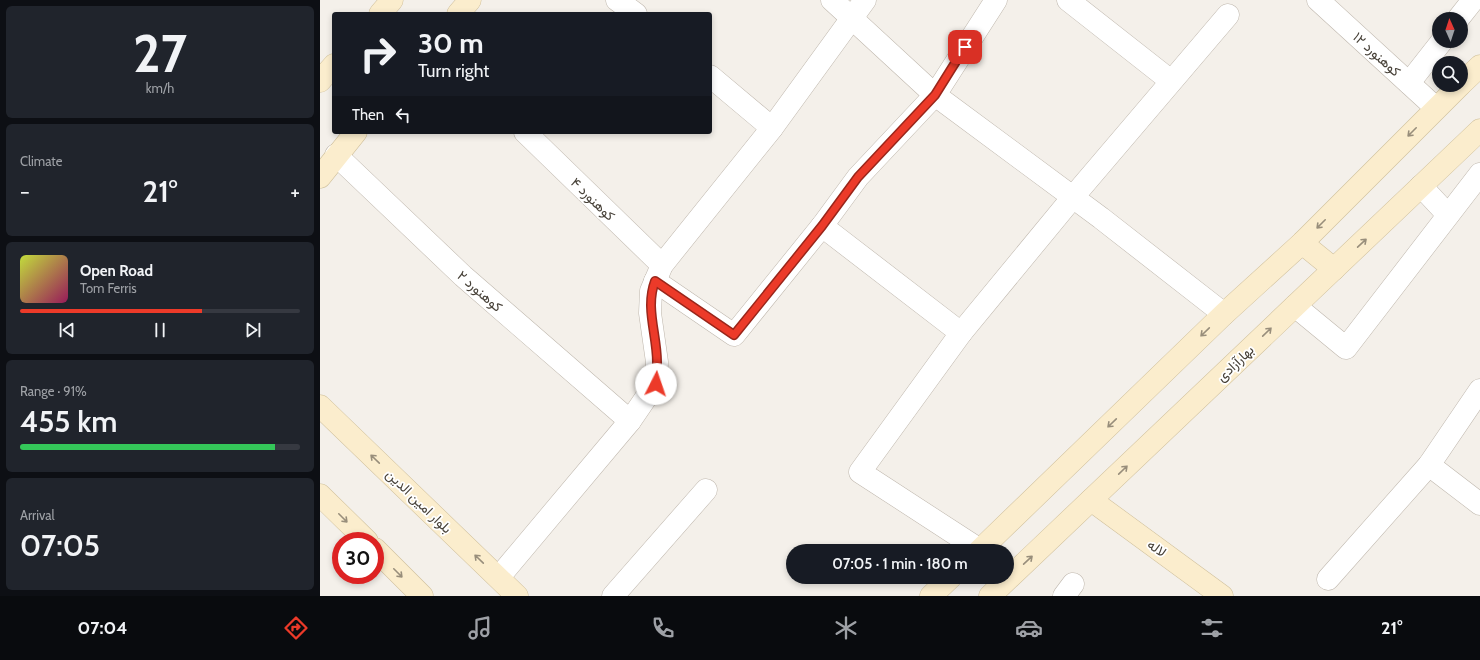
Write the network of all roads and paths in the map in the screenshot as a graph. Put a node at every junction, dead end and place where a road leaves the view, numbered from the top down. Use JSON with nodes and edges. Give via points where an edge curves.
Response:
{"nodes":[{"id":1,"x":392,"y":0,"type":"edge"},
{"id":2,"x":470,"y":0,"type":"edge"},
{"id":3,"x":617,"y":0,"type":"edge"},
{"id":4,"x":832,"y":0,"type":"edge"},
{"id":5,"x":865,"y":0,"type":"edge"},
{"id":6,"x":996,"y":0,"type":"edge"},
{"id":7,"x":1068,"y":0,"type":"edge"},
{"id":8,"x":1318,"y":0,"type":"edge"},
{"id":9,"x":1473,"y":0,"type":"edge"},
{"id":10,"x":382,"y":12,"type":"edge"},
{"id":11,"x":460,"y":12,"type":"edge"},
{"id":12,"x":633,"y":12,"type":"edge"},
{"id":13,"x":1464,"y":12,"type":"edge"},
{"id":14,"x":1228,"y":15,"type":"dead end"},
{"id":15,"x":851,"y":18,"type":"junction"},
{"id":16,"x":1436,"y":48,"type":"edge"},
{"id":17,"x":1480,"y":66,"type":"edge"},
{"id":18,"x":332,"y":67,"type":"edge"},
{"id":19,"x":1468,"y":77,"type":"edge"},
{"id":20,"x":712,"y":78,"type":"edge"},
{"id":21,"x":320,"y":81,"type":"edge"},
{"id":22,"x":1171,"y":81,"type":"junction"},
{"id":23,"x":1409,"y":83,"type":"junction"},
{"id":24,"x":1453,"y":92,"type":"edge"},
{"id":25,"x":935,"y":95,"type":"junction"},
{"id":26,"x":1436,"y":108,"type":"junction"},
{"id":27,"x":772,"y":128,"type":"junction"},
{"id":28,"x":1480,"y":130,"type":"edge"},
{"id":29,"x":354,"y":134,"type":"edge"},
{"id":30,"x":527,"y":134,"type":"edge"},
{"id":31,"x":336,"y":155,"type":"junction"},
{"id":32,"x":1480,"y":174,"type":"edge"},
{"id":33,"x":320,"y":177,"type":"edge"},
{"id":34,"x":1421,"y":186,"type":"junction"},
{"id":35,"x":1073,"y":197,"type":"junction"},
{"id":36,"x":1448,"y":215,"type":"junction"},
{"id":37,"x":822,"y":226,"type":"junction"},
{"id":38,"x":1302,"y":243,"type":"junction"},
{"id":39,"x":1334,"y":269,"type":"junction"},
{"id":40,"x":658,"y":273,"type":"junction"},
{"id":41,"x":1295,"y":306,"type":"junction"},
{"id":42,"x":1224,"y":314,"type":"junction"},
{"id":43,"x":961,"y":333,"type":"junction"},
{"id":44,"x":1480,"y":390,"type":"edge"},
{"id":45,"x":320,"y":406,"type":"edge"},
{"id":46,"x":630,"y":421,"type":"junction"},
{"id":47,"x":1429,"y":465,"type":"junction"},
{"id":48,"x":706,"y":490,"type":"dead end"},
{"id":49,"x":320,"y":495,"type":"edge"},
{"id":50,"x":1091,"y":500,"type":"junction"},
{"id":51,"x":1480,"y":504,"type":"edge"},
{"id":52,"x":358,"y":532,"type":"edge"},
{"id":53,"x":969,"y":544,"type":"edge"},
{"id":54,"x":987,"y":544,"type":"edge"},
{"id":55,"x":384,"y":558,"type":"edge"},
{"id":56,"x":499,"y":577,"type":"junction"},
{"id":57,"x":1328,"y":579,"type":"dead end"},
{"id":58,"x":944,"y":584,"type":"edge"},
{"id":59,"x":422,"y":596,"type":"edge"},
{"id":60,"x":517,"y":596,"type":"edge"},
{"id":61,"x":613,"y":596,"type":"edge"},
{"id":62,"x":931,"y":596,"type":"edge"},
{"id":63,"x":990,"y":596,"type":"edge"},
{"id":64,"x":1222,"y":596,"type":"edge"}],
"edges":[{"from":1,"to":10,"type":"main road"},
{"from":2,"to":11,"type":"main road"},
{"from":3,"to":12,"type":"street"},
{"from":4,"to":15,"type":"street"},
{"from":5,"to":15,"type":"street"},
{"from":6,"to":25,"type":"street"},
{"from":7,"to":22,"type":"street"},
{"from":8,"to":23,"type":"street","name":"کوهنورد ۱۲"},
{"from":9,"to":13,"type":"street"},
{"from":14,"to":22,"type":"street"},
{"from":15,"to":25,"type":"street"},
{"from":15,"to":27,"type":"street"},
{"from":16,"to":23,"type":"street"},
{"from":17,"to":19,"type":"main road"},
{"from":18,"to":21,"type":"main road"},
{"from":20,"to":27,"type":"street"},
{"from":22,"to":35,"type":"street"},
{"from":23,"to":26,"type":"street","name":"کوهنورد ۱۲"},
{"from":24,"to":26,"type":"main road"},
{"from":25,"to":35,"type":"street"},
{"from":25,"to":37,"type":"street","via":[[858,177]]},
{"from":26,"to":38,"type":"main road","one_way":true},
{"from":27,"to":40,"type":"street"},
{"from":28,"to":34,"type":"main road","name":"بهارآزادی"},
{"from":29,"to":31,"type":"main road"},
{"from":30,"to":40,"type":"street","name":"کوهنورد ۴"},
{"from":31,"to":33,"type":"main road"},
{"from":31,"to":46,"type":"street","name":"کوهنورد ۲","via":[[463,276]]},
{"from":32,"to":36,"type":"street"},
{"from":34,"to":36,"type":"street"},
{"from":39,"to":34,"type":"main road","name":"بهارآزادی","one_way":true},
{"from":35,"to":42,"type":"street"},
{"from":35,"to":43,"type":"street"},
{"from":36,"to":41,"type":"street","via":[[1346,348]]},
{"from":37,"to":40,"type":"street","name":"کوهنورد ۴","via":[[734,335]]},
{"from":37,"to":43,"type":"street"},
{"from":38,"to":39,"type":"main road"},
{"from":38,"to":42,"type":"main road"},
{"from":39,"to":41,"type":"main road","name":"بهارآزادی"},
{"from":40,"to":46,"type":"street","via":[[652,291],[650,314],[657,362],[656,384]]},
{"from":50,"to":41,"type":"main road","name":"بهارآزادی","one_way":true},
{"from":42,"to":54,"type":"main road","one_way":true},
{"from":43,"to":53,"type":"street","via":[[860,472]]},
{"from":44,"to":47,"type":"street"},
{"from":56,"to":45,"type":"main road","name":"بلوار امین الدین","one_way":true},
{"from":46,"to":56,"type":"street"},
{"from":47,"to":51,"type":"street"},
{"from":47,"to":57,"type":"street"},
{"from":48,"to":61,"type":"street"},
{"from":49,"to":52,"type":"main road","one_way":true},
{"from":63,"to":50,"type":"main road","name":"بهارآزادی","one_way":true},
{"from":50,"to":64,"type":"main road","name":"لاله"},
{"from":55,"to":59,"type":"main road","one_way":true},
{"from":56,"to":60,"type":"main road","name":"بلوار امین الدین"},
{"from":58,"to":62,"type":"main road"}]}
